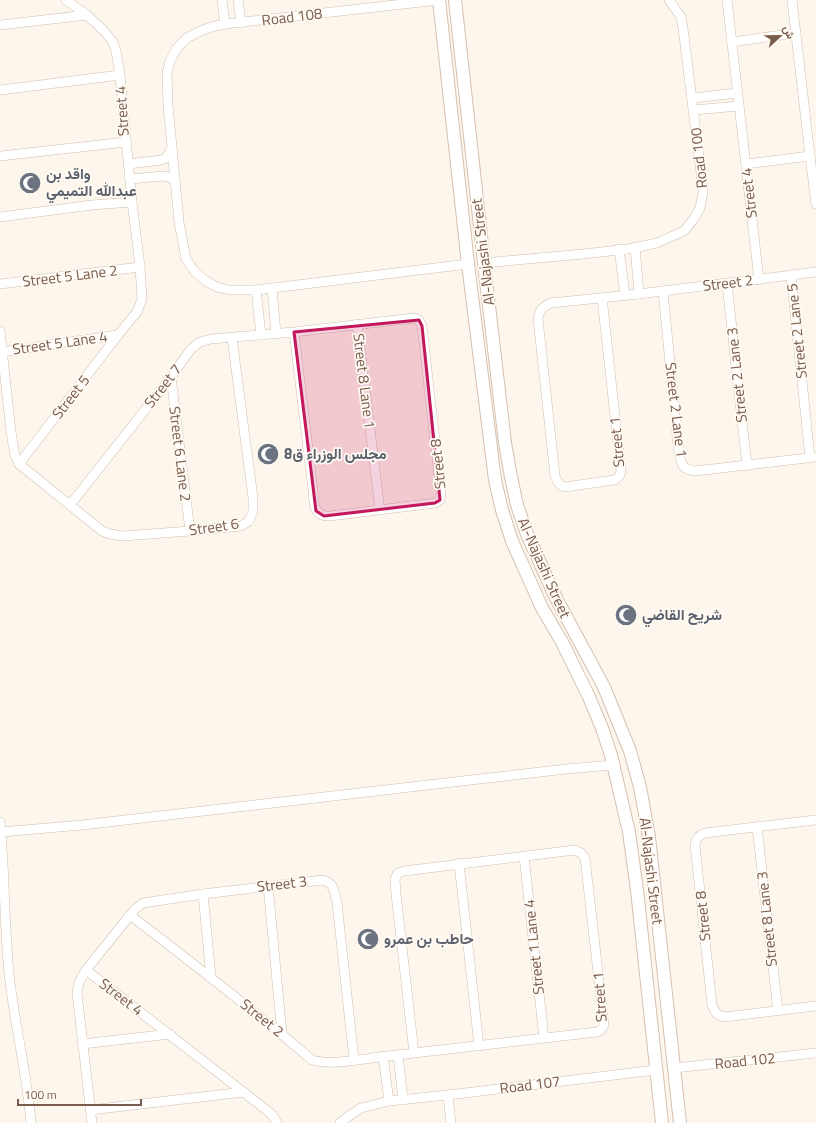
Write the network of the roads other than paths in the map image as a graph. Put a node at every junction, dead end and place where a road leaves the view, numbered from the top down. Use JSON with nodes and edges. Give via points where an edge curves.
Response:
{"nodes":[{"id":1,"x":66,"y":0,"type":"edge"},
{"id":2,"x":222,"y":0,"type":"edge"},
{"id":3,"x":238,"y":0,"type":"edge"},
{"id":4,"x":439,"y":0,"type":"edge"},
{"id":5,"x":454,"y":0,"type":"edge"},
{"id":6,"x":669,"y":0,"type":"edge"},
{"id":7,"x":727,"y":0,"type":"edge"},
{"id":8,"x":792,"y":0,"type":"edge"},
{"id":9,"x":87,"y":15,"type":"junction"},
{"id":10,"x":241,"y":23,"type":"junction"},
{"id":11,"x":226,"y":24,"type":"junction"},
{"id":12,"x":0,"y":25,"type":"edge"},
{"id":13,"x":796,"y":33,"type":"junction"},
{"id":14,"x":732,"y":42,"type":"junction"},
{"id":15,"x":120,"y":75,"type":"junction"},
{"id":16,"x":0,"y":90,"type":"edge"},
{"id":17,"x":737,"y":93,"type":"junction"},
{"id":18,"x":693,"y":98,"type":"junction"},
{"id":19,"x":739,"y":106,"type":"junction"},
{"id":20,"x":694,"y":110,"type":"junction"},
{"id":21,"x":126,"y":142,"type":"junction"},
{"id":22,"x":172,"y":148,"type":"junction"},
{"id":23,"x":0,"y":156,"type":"edge"},
{"id":24,"x":810,"y":156,"type":"junction"},
{"id":25,"x":128,"y":164,"type":"junction"},
{"id":26,"x":746,"y":164,"type":"junction"},
{"id":27,"x":130,"y":178,"type":"junction"},
{"id":28,"x":175,"y":182,"type":"junction"},
{"id":29,"x":132,"y":202,"type":"junction"},
{"id":30,"x":816,"y":204,"type":"edge"},
{"id":31,"x":0,"y":217,"type":"edge"},
{"id":32,"x":635,"y":247,"type":"junction"},
{"id":33,"x":619,"y":249,"type":"junction"},
{"id":34,"x":484,"y":263,"type":"junction"},
{"id":35,"x":468,"y":264,"type":"junction"},
{"id":36,"x":140,"y":267,"type":"junction"},
{"id":37,"x":816,"y":272,"type":"edge"},
{"id":38,"x":791,"y":275,"type":"junction"},
{"id":39,"x":759,"y":280,"type":"junction"},
{"id":40,"x":0,"y":284,"type":"edge"},
{"id":41,"x":727,"y":284,"type":"junction"},
{"id":42,"x":272,"y":288,"type":"junction"},
{"id":43,"x":256,"y":290,"type":"junction"},
{"id":44,"x":663,"y":291,"type":"junction"},
{"id":45,"x":639,"y":294,"type":"junction"},
{"id":46,"x":625,"y":295,"type":"junction"},
{"id":47,"x":602,"y":298,"type":"junction"},
{"id":48,"x":357,"y":324,"type":"junction"},
{"id":49,"x":0,"y":331,"type":"edge"},
{"id":50,"x":294,"y":332,"type":"junction"},
{"id":51,"x":276,"y":334,"type":"junction"},
{"id":52,"x":118,"y":335,"type":"junction"},
{"id":53,"x":261,"y":335,"type":"junction"},
{"id":54,"x":232,"y":338,"type":"junction"},
{"id":55,"x":2,"y":352,"type":"junction"},
{"id":56,"x":171,"y":377,"type":"junction"},
{"id":57,"x":498,"y":378,"type":"junction"},
{"id":58,"x":483,"y":382,"type":"junction"},
{"id":59,"x":501,"y":403,"type":"junction"},
{"id":60,"x":486,"y":404,"type":"junction"},
{"id":61,"x":813,"y":457,"type":"edge"},
{"id":62,"x":19,"y":464,"type":"junction"},
{"id":63,"x":747,"y":466,"type":"junction"},
{"id":64,"x":70,"y":505,"type":"junction"},
{"id":65,"x":380,"y":510,"type":"junction"},
{"id":66,"x":190,"y":531,"type":"junction"},
{"id":67,"x":613,"y":765,"type":"junction"},
{"id":68,"x":816,"y":820,"type":"edge"},
{"id":69,"x":0,"y":822,"type":"edge"},
{"id":70,"x":757,"y":826,"type":"junction"},
{"id":71,"x":1,"y":832,"type":"junction"},
{"id":72,"x":524,"y":856,"type":"junction"},
{"id":73,"x":459,"y":863,"type":"junction"},
{"id":74,"x":268,"y":886,"type":"junction"},
{"id":75,"x":203,"y":894,"type":"junction"},
{"id":76,"x":130,"y":915,"type":"junction"},
{"id":77,"x":642,"y":940,"type":"junction"},
{"id":78,"x":660,"y":941,"type":"junction"},
{"id":79,"x":662,"y":965,"type":"junction"},
{"id":80,"x":645,"y":967,"type":"junction"},
{"id":81,"x":86,"y":970,"type":"junction"},
{"id":82,"x":211,"y":977,"type":"junction"},
{"id":83,"x":816,"y":1006,"type":"edge"},
{"id":84,"x":778,"y":1011,"type":"junction"},
{"id":85,"x":170,"y":1034,"type":"junction"},
{"id":86,"x":282,"y":1034,"type":"junction"},
{"id":87,"x":544,"y":1038,"type":"junction"},
{"id":88,"x":82,"y":1044,"type":"junction"},
{"id":89,"x":479,"y":1046,"type":"junction"},
{"id":90,"x":414,"y":1053,"type":"junction"},
{"id":91,"x":816,"y":1053,"type":"edge"},
{"id":92,"x":398,"y":1055,"type":"junction"},
{"id":93,"x":383,"y":1056,"type":"junction"},
{"id":94,"x":354,"y":1060,"type":"junction"},
{"id":95,"x":674,"y":1068,"type":"junction"},
{"id":96,"x":656,"y":1070,"type":"junction"},
{"id":97,"x":244,"y":1092,"type":"junction"},
{"id":98,"x":448,"y":1095,"type":"junction"},
{"id":99,"x":403,"y":1100,"type":"junction"},
{"id":100,"x":390,"y":1101,"type":"junction"},
{"id":101,"x":90,"y":1110,"type":"junction"},
{"id":102,"x":31,"y":1123,"type":"edge"},
{"id":103,"x":92,"y":1123,"type":"edge"},
{"id":104,"x":277,"y":1123,"type":"edge"},
{"id":105,"x":340,"y":1123,"type":"edge"},
{"id":106,"x":451,"y":1123,"type":"edge"},
{"id":107,"x":662,"y":1123,"type":"edge"},
{"id":108,"x":680,"y":1123,"type":"edge"}],
"edges":[{"from":1,"to":9,"type":"street","name":"Street 4"},
{"from":2,"to":11,"type":"street"},
{"from":3,"to":10,"type":"street","name":"Road 108"},
{"from":4,"to":10,"type":"street","name":"Road 108"},
{"from":4,"to":35,"type":"main road","name":"Al-Najashi Street"},
{"from":5,"to":34,"type":"main road","name":"Al-Najashi Street"},
{"from":6,"to":18,"type":"street","name":"Road 100","via":[[681,17]]},
{"from":7,"to":14,"type":"street","name":"Street 4"},
{"from":8,"to":13,"type":"street"},
{"from":9,"to":12,"type":"street"},
{"from":9,"to":15,"type":"street","name":"Street 4","via":[[113,42]]},
{"from":10,"to":11,"type":"street","name":"Road 108"},
{"from":11,"to":22,"type":"street","name":"Road 108","via":[[192,35],[177,48],[170,60],[167,89]]},
{"from":13,"to":14,"type":"street"},
{"from":13,"to":24,"type":"street"},
{"from":14,"to":17,"type":"street","name":"Street 4"},
{"from":15,"to":16,"type":"street"},
{"from":15,"to":21,"type":"street","name":"Street 4"},
{"from":17,"to":18,"type":"street"},
{"from":17,"to":19,"type":"street","name":"Street 4"},
{"from":18,"to":20,"type":"street","name":"Road 100"},
{"from":19,"to":20,"type":"street"},
{"from":19,"to":26,"type":"street","name":"Street 4"},
{"from":20,"to":32,"type":"street","name":"Road 100","via":[[703,192],[700,208],[684,231],[657,243]]},
{"from":21,"to":23,"type":"street","name":"Street 4"},
{"from":21,"to":25,"type":"street","name":"Street 5"},
{"from":22,"to":25,"type":"street","via":[[166,158],[161,160]]},
{"from":22,"to":28,"type":"street","name":"Road 108"},
{"from":24,"to":26,"type":"street"},
{"from":24,"to":30,"type":"street"},
{"from":25,"to":27,"type":"street","name":"Street 5"},
{"from":26,"to":39,"type":"street","name":"Street 4"},
{"from":27,"to":28,"type":"street","via":[[163,176]]},
{"from":27,"to":29,"type":"street","name":"Street 5"},
{"from":28,"to":43,"type":"street","name":"Road 108","via":[[182,243],[186,259],[195,272],[217,287],[229,290]]},
{"from":29,"to":31,"type":"street"},
{"from":29,"to":36,"type":"street","name":"Street 5"},
{"from":32,"to":33,"type":"street","name":"Road 100"},
{"from":32,"to":45,"type":"street"},
{"from":33,"to":34,"type":"street","name":"Road 100"},
{"from":33,"to":46,"type":"street"},
{"from":34,"to":57,"type":"main road","name":"Al-Najashi Street"},
{"from":35,"to":42,"type":"street","name":"Road 108"},
{"from":35,"to":58,"type":"main road","name":"Al-Najashi Street"},
{"from":36,"to":40,"type":"street","name":"Street 5 Lane 2"},
{"from":36,"to":52,"type":"street","name":"Street 5","via":[[142,299],[137,312]]},
{"from":37,"to":38,"type":"street","name":"Street 2"},
{"from":38,"to":39,"type":"street","name":"Street 2"},
{"from":38,"to":61,"type":"street","name":"Street 2 Lane 5"},
{"from":39,"to":41,"type":"street","name":"Street 2"},
{"from":41,"to":44,"type":"street","name":"Street 2"},
{"from":41,"to":63,"type":"street","name":"Street 2 Lane 3"},
{"from":42,"to":43,"type":"street","name":"Road 108"},
{"from":42,"to":51,"type":"street"},
{"from":43,"to":53,"type":"street"},
{"from":44,"to":45,"type":"street","name":"Street 2"},
{"from":44,"to":63,"type":"street","name":"Street 2 Lane 1","via":[[678,446],[682,464],[688,470],[695,471]]},
{"from":45,"to":46,"type":"street","name":"Street 2"},
{"from":46,"to":47,"type":"street","name":"Street 2"},
{"from":47,"to":47,"type":"street","name":"Street 1","via":[[551,303],[539,311],[554,476],[558,483],[565,487],[614,480],[618,478],[621,470]]},
{"from":48,"to":50,"type":"street","name":"Street 8"},
{"from":48,"to":65,"type":"street","name":"Street 8 Lane 1"},
{"from":48,"to":65,"type":"street","name":"Street 8","via":[[414,318],[419,320],[422,326],[442,494],[440,500],[435,503]]},
{"from":49,"to":55,"type":"street"},
{"from":50,"to":51,"type":"street","name":"Street 7"},
{"from":50,"to":65,"type":"street","name":"Street 8","via":[[316,511],[324,516]]},
{"from":51,"to":53,"type":"street","name":"Street 7"},
{"from":52,"to":55,"type":"street","name":"Street 5 Lane 4"},
{"from":52,"to":62,"type":"street","name":"Street 5"},
{"from":53,"to":54,"type":"street","name":"Street 7"},
{"from":54,"to":56,"type":"street","name":"Street 7","via":[[200,342],[191,349]]},
{"from":54,"to":66,"type":"street","name":"Street 6","via":[[253,511],[250,521],[241,526]]},
{"from":55,"to":62,"type":"street","via":[[11,432]]},
{"from":56,"to":64,"type":"street","name":"Street 7"},
{"from":56,"to":66,"type":"street","name":"Street 6 Lane 2"},
{"from":57,"to":58,"type":"main road","via":[[490,386]]},
{"from":57,"to":59,"type":"main road","name":"Al-Najashi Street"},
{"from":58,"to":60,"type":"main road","name":"Al-Najashi Street"},
{"from":59,"to":60,"type":"main road","via":[[491,400]]},
{"from":59,"to":78,"type":"main road","name":"Al-Najashi Street","via":[[511,477],[527,534],[556,598],[604,687],[630,751],[640,787],[648,837]]},
{"from":60,"to":67,"type":"main road","name":"Al-Najashi Street","via":[[495,480],[512,541],[542,608],[589,697]]},
{"from":61,"to":63,"type":"street","name":"Street 2 Lane 1"},
{"from":62,"to":64,"type":"street","name":"Street 6"},
{"from":64,"to":66,"type":"street","name":"Street 6","via":[[102,531],[110,534],[123,536]]},
{"from":67,"to":71,"type":"street"},
{"from":67,"to":77,"type":"main road","name":"Al-Najashi Street","via":[[629,832]]},
{"from":68,"to":70,"type":"street","name":"Street 8"},
{"from":69,"to":71,"type":"street"},
{"from":70,"to":84,"type":"street","name":"Street 8 Lane 3"},
{"from":70,"to":84,"type":"street","name":"Street 8","via":[[705,832],[696,840],[712,1004],[720,1017]]},
{"from":71,"to":102,"type":"street","via":[[9,971]]},
{"from":72,"to":73,"type":"street","name":"Street 1"},
{"from":72,"to":87,"type":"street","name":"Street 1 Lane 4"},
{"from":72,"to":87,"type":"street","name":"Street 1","via":[[575,850],[585,858],[604,1025],[602,1030],[597,1032]]},
{"from":73,"to":89,"type":"street"},
{"from":73,"to":90,"type":"street","name":"Street 1","via":[[404,871],[398,873],[395,879]]},
{"from":74,"to":75,"type":"street","name":"Street 3"},
{"from":74,"to":86,"type":"street"},
{"from":74,"to":94,"type":"street","name":"Street 3","via":[[323,880],[332,885],[337,902]]},
{"from":75,"to":76,"type":"street","name":"Street 3","via":[[143,903]]},
{"from":75,"to":82,"type":"street"},
{"from":76,"to":81,"type":"street","name":"Street 3"},
{"from":76,"to":82,"type":"street","name":"Street 2"},
{"from":77,"to":78,"type":"main road","via":[[650,946]]},
{"from":77,"to":80,"type":"main road","name":"Al-Najashi Street"},
{"from":78,"to":79,"type":"main road","name":"Al-Najashi Street"},
{"from":79,"to":80,"type":"main road","via":[[653,961]]},
{"from":79,"to":95,"type":"main road","name":"Al-Najashi Street"},
{"from":80,"to":96,"type":"main road","name":"Al-Najashi Street"},
{"from":81,"to":85,"type":"street","name":"Street 4"},
{"from":81,"to":88,"type":"street","name":"Street 4","via":[[79,982],[77,993]]},
{"from":82,"to":86,"type":"street","name":"Street 2"},
{"from":83,"to":84,"type":"street","name":"Street 8"},
{"from":85,"to":88,"type":"street"},
{"from":85,"to":97,"type":"street","name":"Street 4"},
{"from":86,"to":94,"type":"street","name":"Street 2","via":[[312,1060],[324,1063]]},
{"from":87,"to":89,"type":"street","name":"Street 1"},
{"from":88,"to":101,"type":"street","name":"Street 4"},
{"from":89,"to":90,"type":"street","name":"Street 1"},
{"from":90,"to":92,"type":"street","name":"Street 2"},
{"from":91,"to":95,"type":"street","name":"Road 102"},
{"from":92,"to":93,"type":"street","name":"Street 2"},
{"from":92,"to":99,"type":"street"},
{"from":93,"to":94,"type":"street","name":"Street 2"},
{"from":93,"to":100,"type":"street"},
{"from":95,"to":108,"type":"main road","name":"Al-Najashi Street"},
{"from":96,"to":98,"type":"street","name":"Road 107"},
{"from":96,"to":107,"type":"main road","name":"Al-Najashi Street"},
{"from":97,"to":101,"type":"street"},
{"from":97,"to":104,"type":"street","name":"Street 4","via":[[274,1116]]},
{"from":98,"to":99,"type":"street","name":"Road 107"},
{"from":98,"to":106,"type":"street"},
{"from":99,"to":100,"type":"street","name":"Road 107"},
{"from":100,"to":105,"type":"street","name":"Road 107","via":[[361,1108]]},
{"from":101,"to":103,"type":"street","name":"Street 4"}]}
